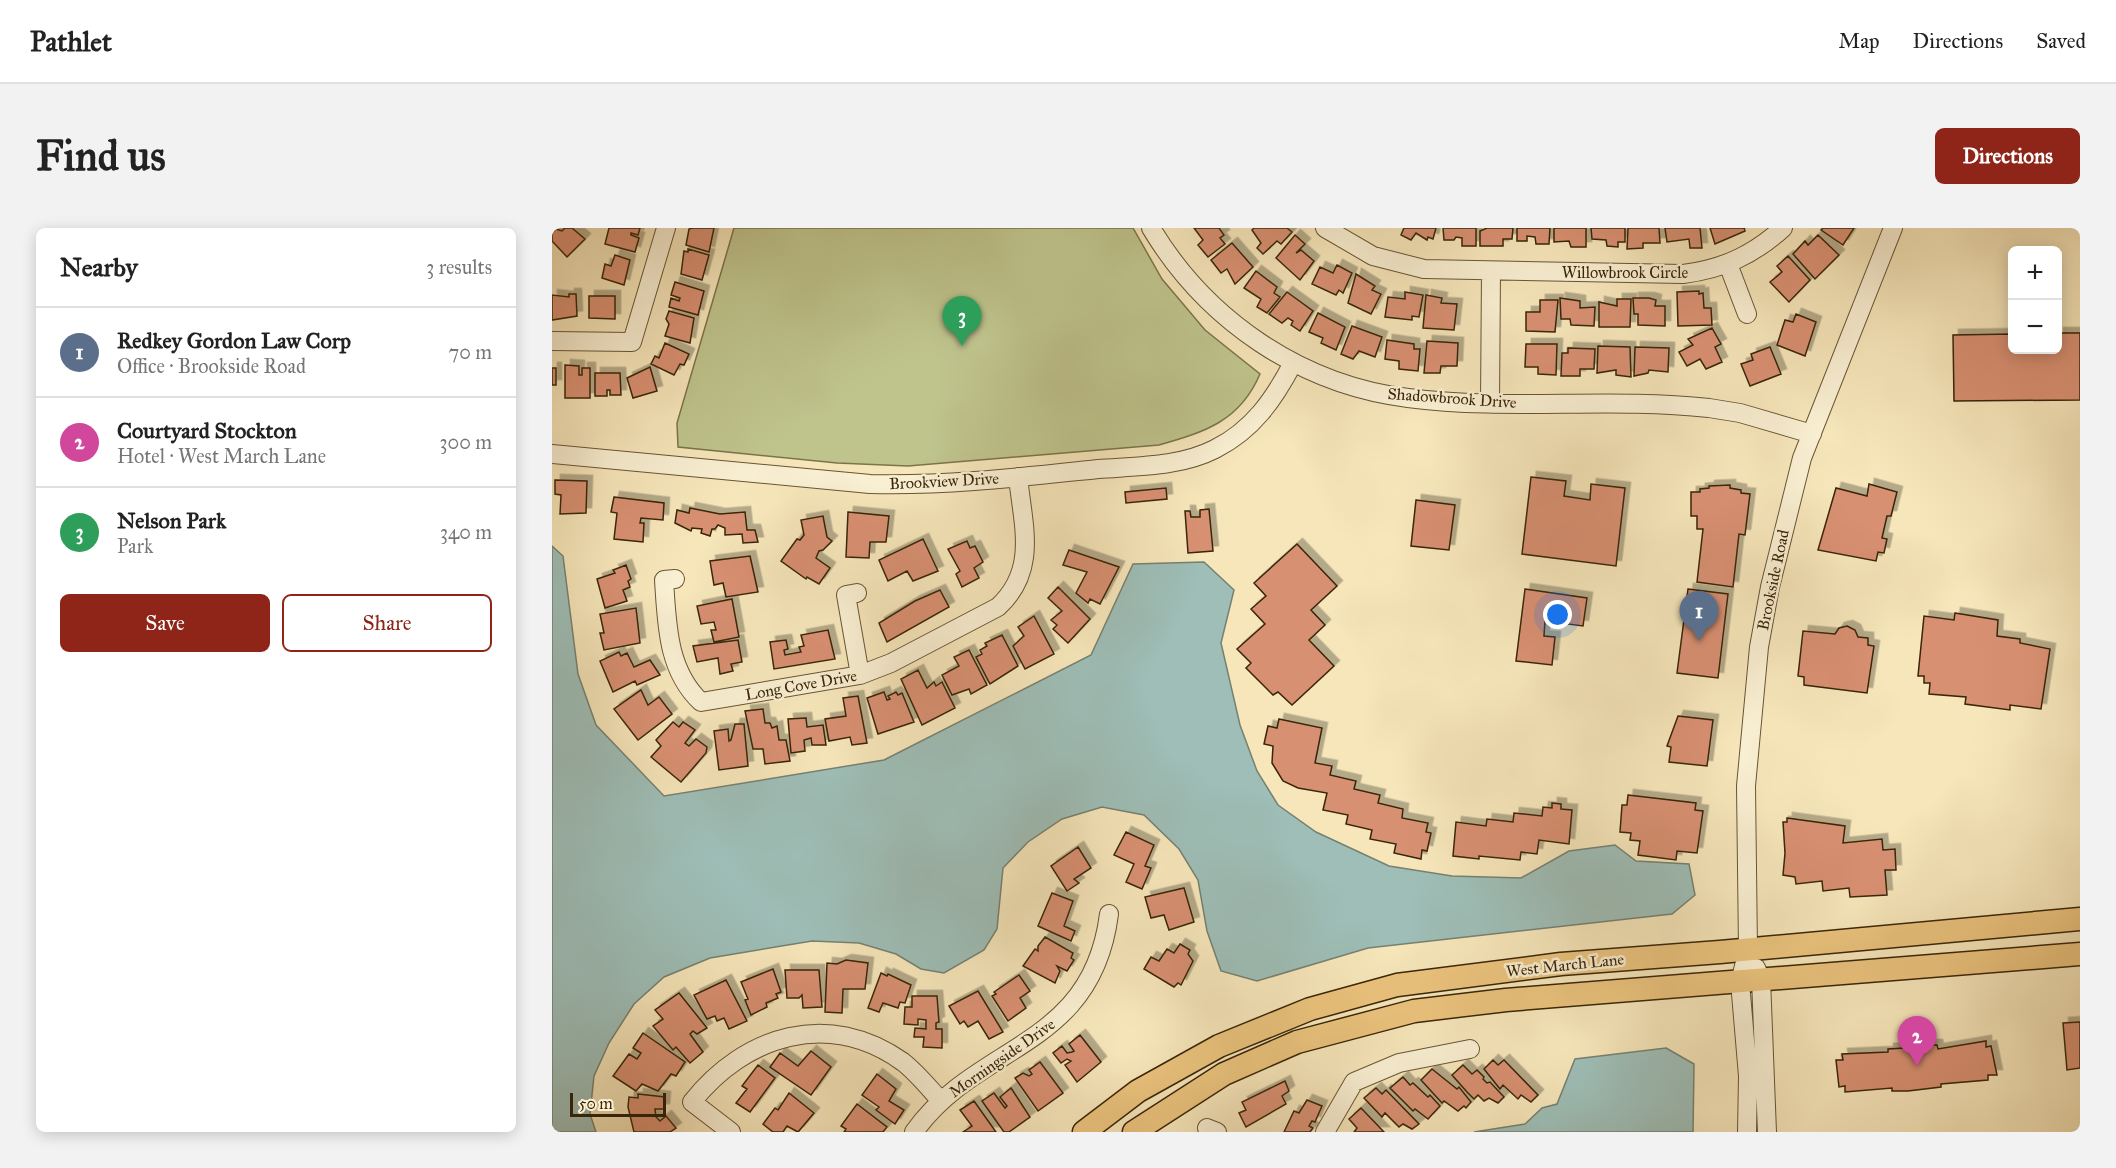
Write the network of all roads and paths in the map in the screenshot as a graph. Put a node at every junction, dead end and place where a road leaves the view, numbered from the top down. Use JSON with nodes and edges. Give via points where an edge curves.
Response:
{"nodes":[{"id":1,"x":666,"y":228,"type":"edge"},
{"id":2,"x":1151,"y":228,"type":"edge"},
{"id":3,"x":1325,"y":228,"type":"edge"},
{"id":4,"x":1783,"y":228,"type":"edge"},
{"id":5,"x":1893,"y":228,"type":"edge"},
{"id":6,"x":1728,"y":264,"type":"junction"},
{"id":7,"x":1491,"y":271,"type":"junction"},
{"id":8,"x":1747,"y":314,"type":"dead end"},
{"id":9,"x":552,"y":341,"type":"edge"},
{"id":10,"x":1293,"y":363,"type":"junction"},
{"id":11,"x":1490,"y":402,"type":"junction"},
{"id":12,"x":1812,"y":434,"type":"junction"},
{"id":13,"x":552,"y":454,"type":"edge"},
{"id":14,"x":1018,"y":477,"type":"junction"},
{"id":15,"x":675,"y":579,"type":"dead end"},
{"id":16,"x":858,"y":593,"type":"dead end"},
{"id":17,"x":860,"y":675,"type":"junction"},
{"id":18,"x":1109,"y":914,"type":"dead end"},
{"id":19,"x":2080,"y":919,"type":"edge"},
{"id":20,"x":1748,"y":950,"type":"junction"},
{"id":21,"x":2080,"y":954,"type":"edge"},
{"id":22,"x":1750,"y":980,"type":"junction"},
{"id":23,"x":1470,"y":1049,"type":"dead end"},
{"id":24,"x":941,"y":1101,"type":"junction"},
{"id":25,"x":731,"y":1132,"type":"edge"},
{"id":26,"x":914,"y":1132,"type":"edge"},
{"id":27,"x":1084,"y":1132,"type":"edge"},
{"id":28,"x":1134,"y":1132,"type":"edge"},
{"id":29,"x":1326,"y":1132,"type":"edge"},
{"id":30,"x":1747,"y":1132,"type":"edge"},
{"id":31,"x":1767,"y":1132,"type":"edge"}],
"edges":[{"from":1,"to":9,"type":"street","via":[[632,342]]},
{"from":2,"to":10,"type":"street","name":"Shadowbrook Drive","via":[[1206,300],[1250,336]]},
{"from":3,"to":7,"type":"street","name":"Willowbrook Circle","via":[[1353,246],[1400,264]]},
{"from":4,"to":6,"type":"street","name":"Willowbrook Circle","via":[[1765,244]]},
{"from":5,"to":12,"type":"street","name":"Brookside Road"},
{"from":6,"to":7,"type":"street","name":"Willowbrook Circle","via":[[1683,274]]},
{"from":6,"to":8,"type":"street"},
{"from":7,"to":11,"type":"street"},
{"from":10,"to":11,"type":"street","name":"Shadowbrook Drive","via":[[1374,392]]},
{"from":10,"to":14,"type":"street","name":"Brookview Drive","via":[[1273,399],[1251,425],[1204,454],[1175,462]]},
{"from":11,"to":12,"type":"street","name":"Shadowbrook Drive","via":[[1682,405],[1740,413]]},
{"from":12,"to":20,"type":"street","name":"Brookside Road","via":[[1784,529],[1759,647],[1746,786]]},
{"from":13,"to":14,"type":"street","name":"Brookview Drive","via":[[870,484]]},
{"from":14,"to":17,"type":"street","name":"Long Cove Drive","via":[[1025,557],[1018,584],[1010,596],[979,618]]},
{"from":15,"to":17,"type":"street","name":"Long Cove Drive","via":[[664,580],[668,636],[678,669],[701,702]]},
{"from":16,"to":17,"type":"street","via":[[846,595]]},
{"from":18,"to":24,"type":"street","name":"Morningside Drive","via":[[1101,954],[1070,1007]]},
{"from":19,"to":20,"type":"main road","name":"West March Lane"},
{"from":20,"to":22,"type":"street","name":"Brookside Road"},
{"from":20,"to":27,"type":"main road","name":"West March Lane","via":[[1561,964],[1397,985],[1310,1009],[1219,1046],[1138,1091]]},
{"from":21,"to":22,"type":"main road","name":"West March Lane"},
{"from":22,"to":28,"type":"main road","name":"West March Lane","via":[[1414,1011],[1297,1042],[1224,1074]]},
{"from":22,"to":30,"type":"street","name":"Brookside Road"},
{"from":22,"to":31,"type":"street","name":"Brookside Road"},
{"from":23,"to":29,"type":"street","via":[[1399,1062],[1354,1082]]},
{"from":24,"to":25,"type":"street","via":[[888,1052],[849,1037],[806,1034],[762,1044],[740,1056],[721,1070],[692,1102]]},
{"from":24,"to":26,"type":"street","name":"Morningside Drive"}]}
